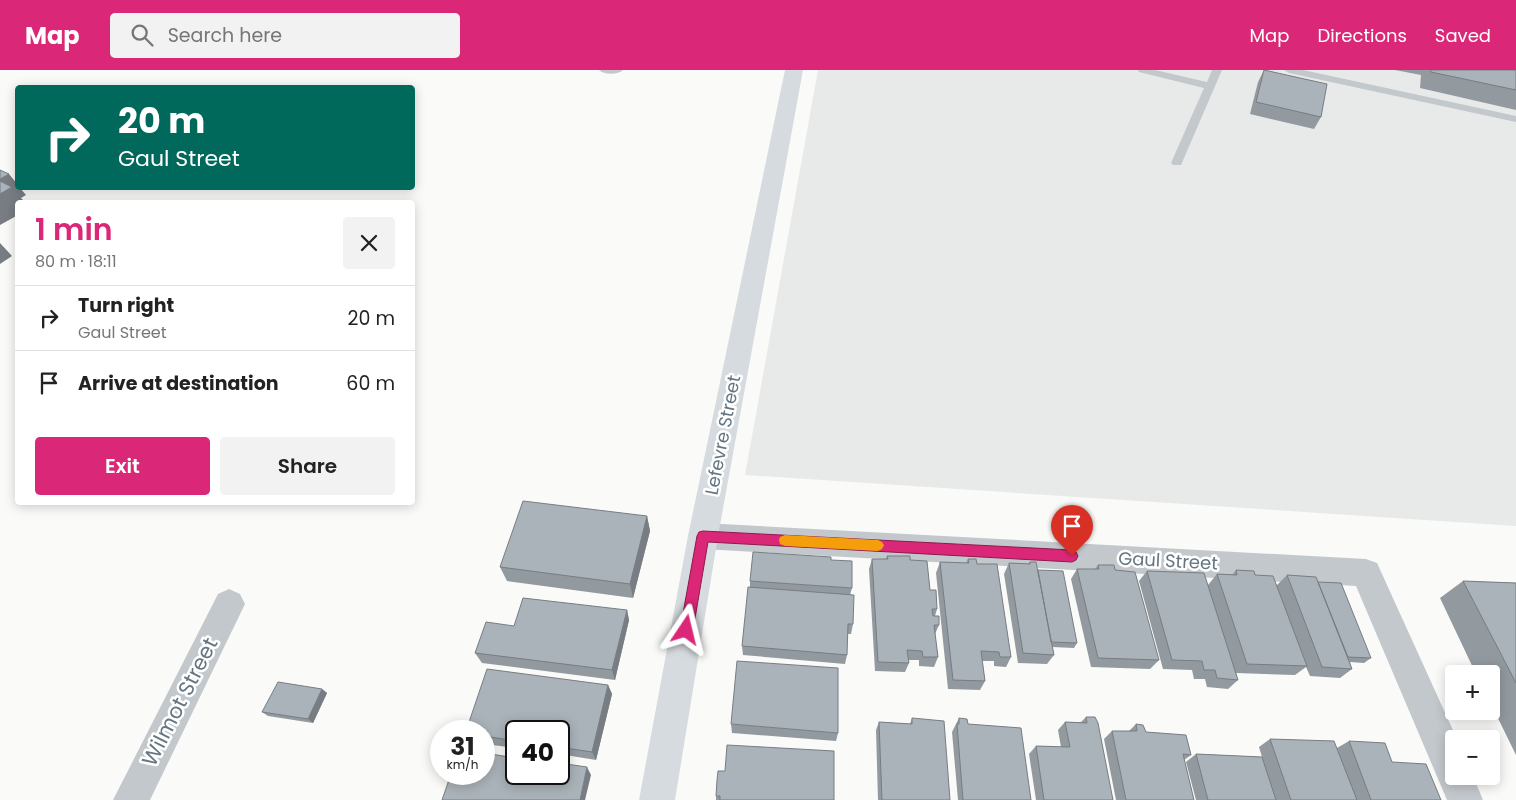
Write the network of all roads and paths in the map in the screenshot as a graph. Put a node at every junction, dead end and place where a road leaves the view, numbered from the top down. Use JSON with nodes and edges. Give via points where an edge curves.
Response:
{"nodes":[{"id":1,"x":604,"y":70,"type":"edge"},
{"id":2,"x":618,"y":70,"type":"edge"},
{"id":3,"x":794,"y":70,"type":"edge"},
{"id":4,"x":1143,"y":70,"type":"edge"},
{"id":5,"x":1217,"y":70,"type":"edge"},
{"id":6,"x":1289,"y":70,"type":"edge"},
{"id":7,"x":1210,"y":86,"type":"junction"},
{"id":8,"x":1516,"y":120,"type":"edge"},
{"id":9,"x":1177,"y":163,"type":"dead end"},
{"id":10,"x":703,"y":536,"type":"junction"},
{"id":11,"x":229,"y":604,"type":"dead end"},
{"id":12,"x":1445,"y":754,"type":"edge"},
{"id":13,"x":1458,"y":785,"type":"edge"},
{"id":14,"x":131,"y":800,"type":"edge"},
{"id":15,"x":657,"y":800,"type":"edge"},
{"id":16,"x":1465,"y":800,"type":"edge"}],
"edges":[{"from":1,"to":2,"type":"lane"},
{"from":3,"to":10,"type":"street","name":"Lefevre Street"},
{"from":4,"to":7,"type":"lane"},
{"from":5,"to":7,"type":"lane"},
{"from":6,"to":8,"type":"lane"},
{"from":7,"to":9,"type":"lane"},
{"from":10,"to":12,"type":"street","name":"Gaul Street","via":[[1366,573]]},
{"from":10,"to":15,"type":"street","name":"Lefevre Street"},
{"from":11,"to":14,"type":"street","name":"Wilmot Street"},
{"from":13,"to":16,"type":"street"}]}
